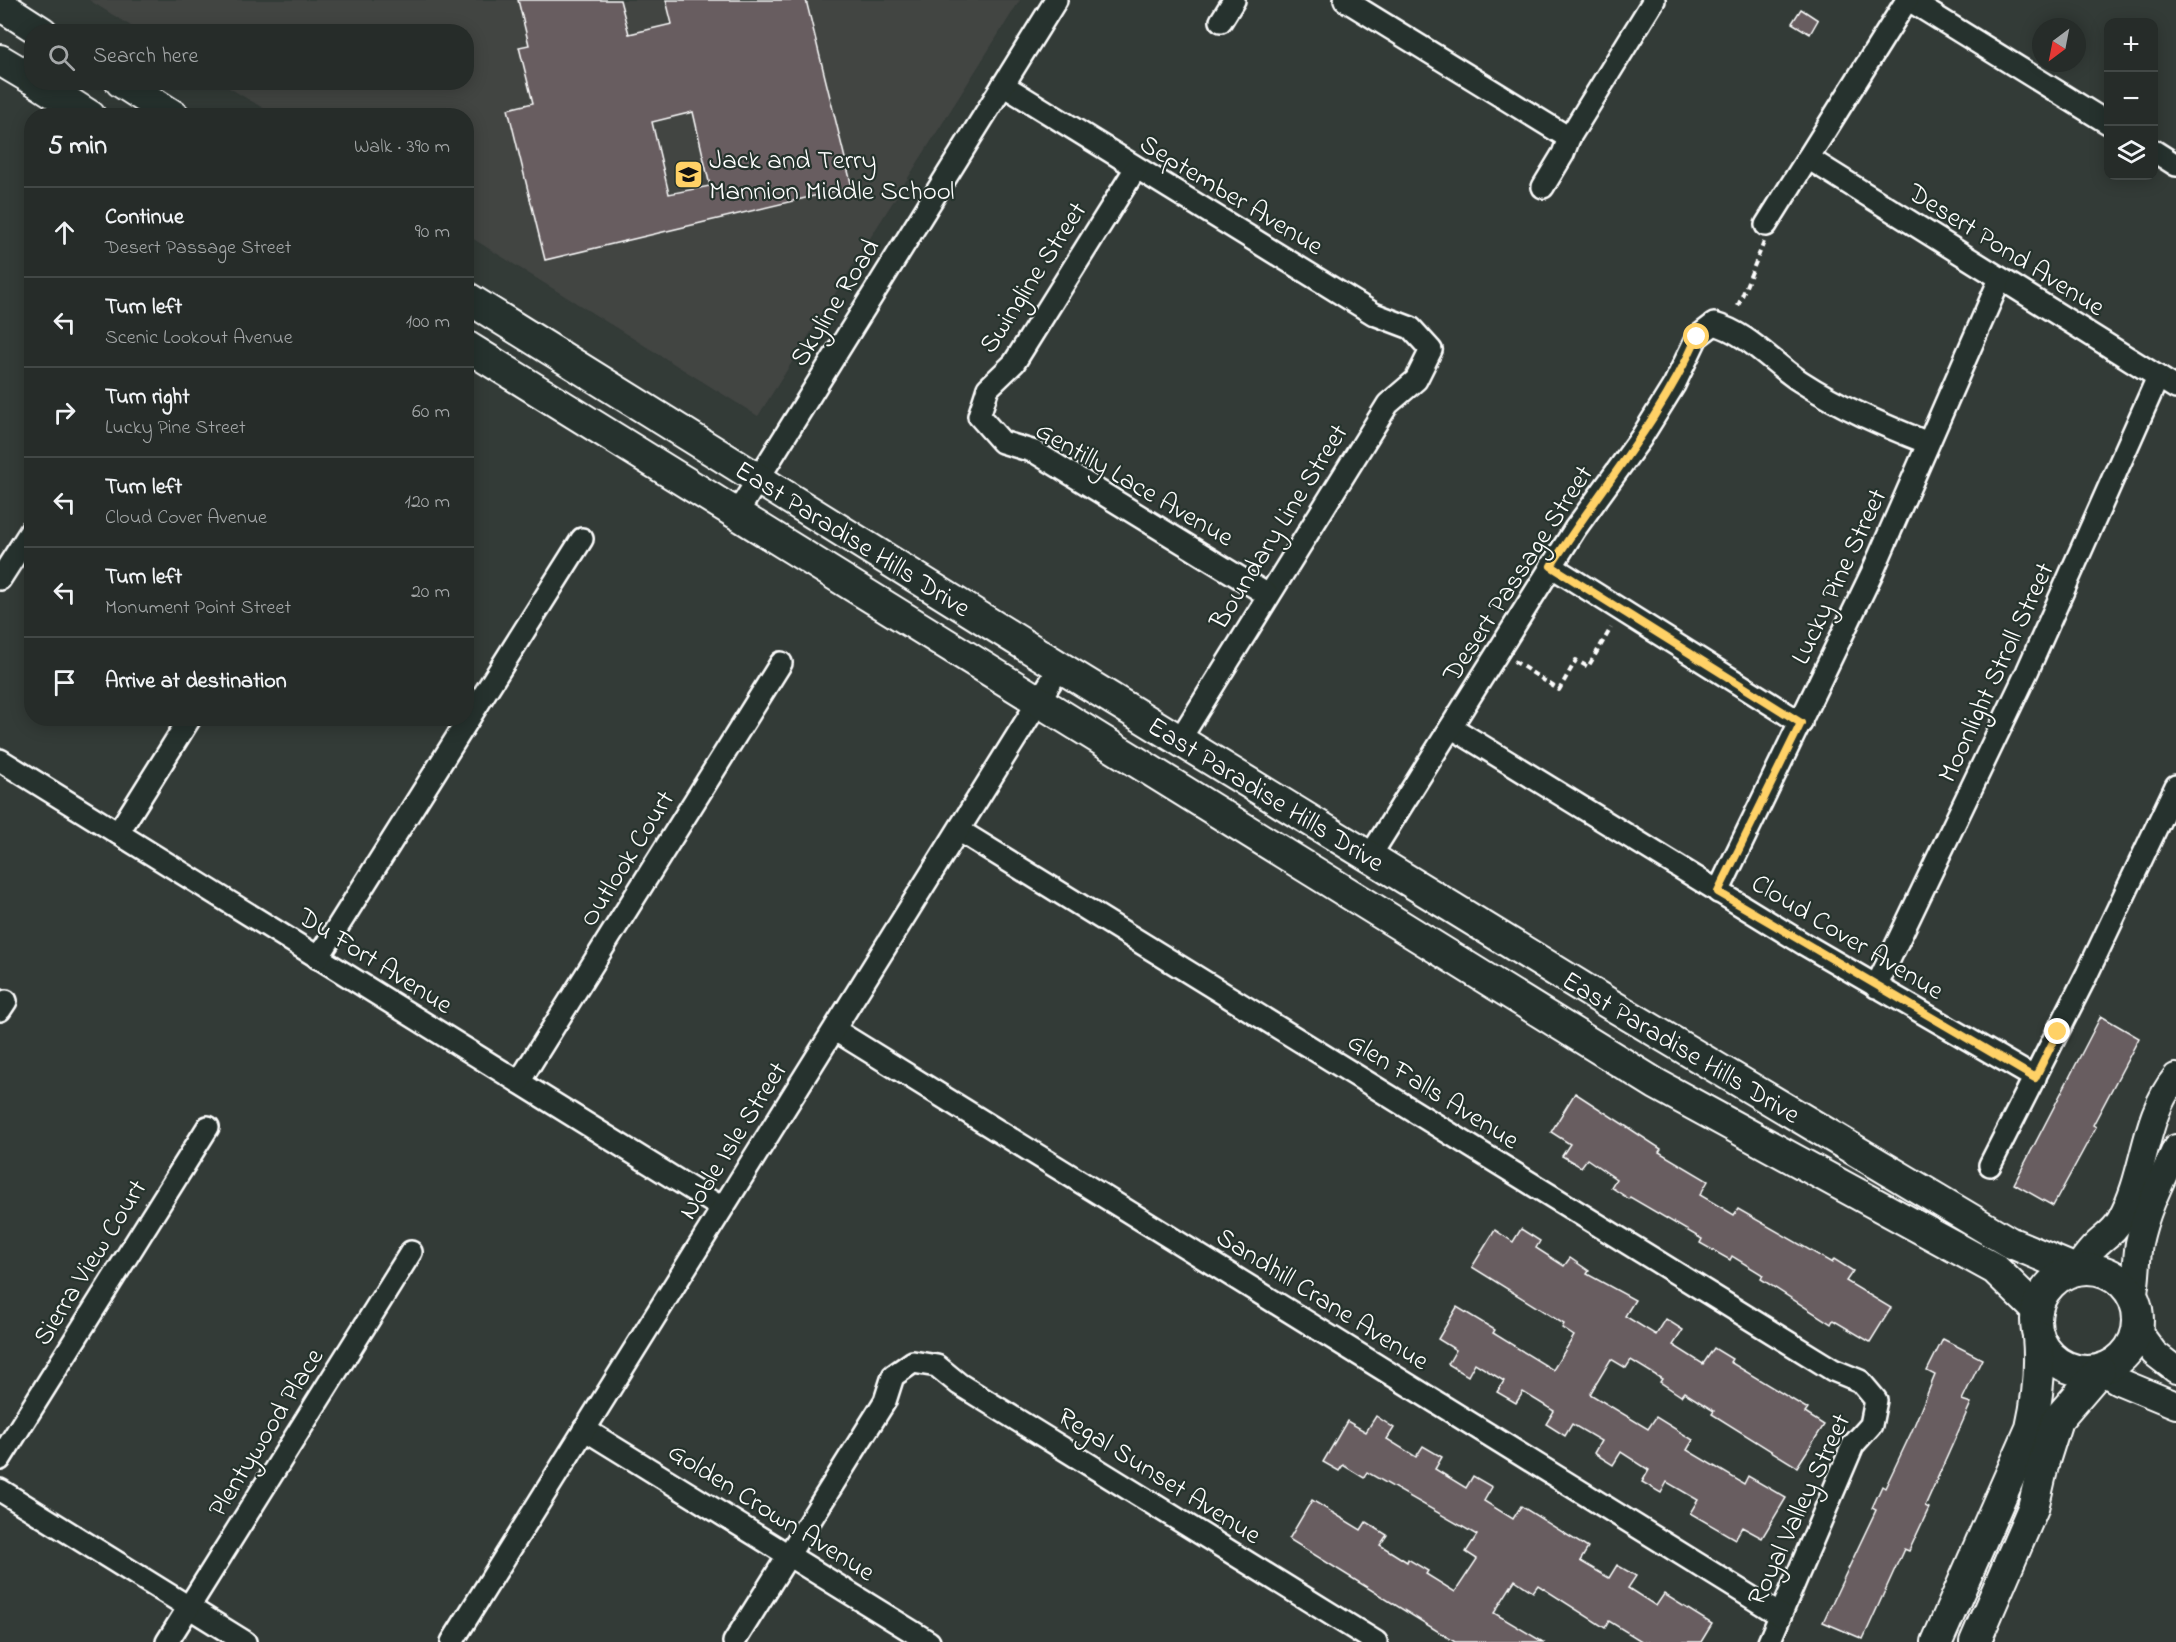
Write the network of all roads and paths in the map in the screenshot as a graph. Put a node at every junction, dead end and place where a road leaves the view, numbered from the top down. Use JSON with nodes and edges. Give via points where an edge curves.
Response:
{"nodes":[{"id":1,"x":1056,"y":0,"type":"edge"},
{"id":2,"x":1234,"y":0,"type":"edge"},
{"id":3,"x":1345,"y":0,"type":"edge"},
{"id":4,"x":1654,"y":0,"type":"edge"},
{"id":5,"x":1908,"y":0,"type":"edge"},
{"id":6,"x":0,"y":4,"type":"edge"},
{"id":7,"x":1221,"y":21,"type":"dead end"},
{"id":8,"x":30,"y":24,"type":"edge"},
{"id":9,"x":0,"y":60,"type":"edge"},
{"id":10,"x":24,"y":74,"type":"edge"},
{"id":11,"x":1003,"y":85,"type":"junction"},
{"id":12,"x":49,"y":90,"type":"edge"},
{"id":13,"x":133,"y":90,"type":"edge"},
{"id":14,"x":78,"y":108,"type":"edge"},
{"id":15,"x":162,"y":108,"type":"edge"},
{"id":16,"x":2104,"y":120,"type":"edge"},
{"id":17,"x":1569,"y":138,"type":"junction"},
{"id":18,"x":2158,"y":154,"type":"edge"},
{"id":19,"x":1808,"y":158,"type":"junction"},
{"id":20,"x":2176,"y":165,"type":"edge"},
{"id":21,"x":1136,"y":168,"type":"junction"},
{"id":22,"x":1543,"y":187,"type":"dead end"},
{"id":23,"x":1766,"y":230,"type":"joint"},
{"id":24,"x":2000,"y":279,"type":"junction"},
{"id":25,"x":474,"y":302,"type":"edge"},
{"id":26,"x":1738,"y":306,"type":"dead end"},
{"id":27,"x":1431,"y":350,"type":"joint"},
{"id":28,"x":474,"y":351,"type":"edge"},
{"id":29,"x":2158,"y":377,"type":"junction"},
{"id":30,"x":2176,"y":388,"type":"edge"},
{"id":31,"x":979,"y":416,"type":"joint"},
{"id":32,"x":1928,"y":443,"type":"junction"},
{"id":33,"x":759,"y":478,"type":"junction"},
{"id":34,"x":737,"y":513,"type":"junction"},
{"id":35,"x":582,"y":539,"type":"dead end"},
{"id":36,"x":24,"y":542,"type":"edge"},
{"id":37,"x":1551,"y":566,"type":"junction"},
{"id":38,"x":0,"y":579,"type":"edge"},
{"id":39,"x":1268,"y":595,"type":"junction"},
{"id":40,"x":1616,"y":620,"type":"dead end"},
{"id":41,"x":1509,"y":657,"type":"dead end"},
{"id":42,"x":781,"y":663,"type":"dead end"},
{"id":43,"x":1060,"y":667,"type":"junction"},
{"id":44,"x":1040,"y":702,"type":"junction"},
{"id":45,"x":474,"y":710,"type":"edge"},
{"id":46,"x":1801,"y":723,"type":"junction"},
{"id":47,"x":185,"y":726,"type":"edge"},
{"id":48,"x":464,"y":726,"type":"edge"},
{"id":49,"x":1451,"y":728,"type":"junction"},
{"id":50,"x":1180,"y":739,"type":"junction"},
{"id":51,"x":0,"y":760,"type":"edge"},
{"id":52,"x":2176,"y":786,"type":"edge"},
{"id":53,"x":960,"y":831,"type":"junction"},
{"id":54,"x":118,"y":833,"type":"junction"},
{"id":55,"x":1370,"y":856,"type":"junction"},
{"id":56,"x":1718,"y":892,"type":"junction"},
{"id":57,"x":318,"y":958,"type":"junction"},
{"id":58,"x":1876,"y":987,"type":"junction"},
{"id":59,"x":835,"y":1029,"type":"junction"},
{"id":60,"x":2176,"y":1077,"type":"edge"},
{"id":61,"x":2035,"y":1078,"type":"junction"},
{"id":62,"x":519,"y":1083,"type":"junction"},
{"id":63,"x":208,"y":1127,"type":"dead end"},
{"id":64,"x":2176,"y":1148,"type":"edge"},
{"id":65,"x":1990,"y":1165,"type":"dead end"},
{"id":66,"x":722,"y":1208,"type":"junction"},
{"id":67,"x":411,"y":1252,"type":"dead end"},
{"id":68,"x":2076,"y":1270,"type":"junction"},
{"id":69,"x":2133,"y":1298,"type":"junction"},
{"id":70,"x":2037,"y":1323,"type":"junction"},
{"id":71,"x":2137,"y":1330,"type":"junction"},
{"id":72,"x":2100,"y":1370,"type":"junction"},
{"id":73,"x":2176,"y":1370,"type":"edge"},
{"id":74,"x":1876,"y":1400,"type":"joint"},
{"id":75,"x":2176,"y":1405,"type":"edge"},
{"id":76,"x":584,"y":1429,"type":"junction"},
{"id":77,"x":0,"y":1459,"type":"edge"},
{"id":78,"x":0,"y":1490,"type":"edge"},
{"id":79,"x":789,"y":1555,"type":"junction"},
{"id":80,"x":189,"y":1607,"type":"junction"},
{"id":81,"x":1780,"y":1615,"type":"junction"},
{"id":82,"x":167,"y":1642,"type":"edge"},
{"id":83,"x":245,"y":1642,"type":"edge"},
{"id":84,"x":452,"y":1642,"type":"edge"},
{"id":85,"x":734,"y":1642,"type":"edge"},
{"id":86,"x":929,"y":1642,"type":"edge"},
{"id":87,"x":1376,"y":1642,"type":"edge"},
{"id":88,"x":1769,"y":1642,"type":"edge"},
{"id":89,"x":1937,"y":1642,"type":"edge"},
{"id":90,"x":1976,"y":1642,"type":"edge"}],
"edges":[{"from":1,"to":11,"type":"street","name":"Skyline Road"},
{"from":2,"to":7,"type":"street"},
{"from":3,"to":17,"type":"street"},
{"from":4,"to":17,"type":"street"},
{"from":5,"to":16,"type":"street"},
{"from":5,"to":19,"type":"street"},
{"from":6,"to":8,"type":"main road"},
{"from":9,"to":10,"type":"main road"},
{"from":11,"to":21,"type":"street","name":"September Avenue"},
{"from":11,"to":33,"type":"street","name":"Skyline Road"},
{"from":12,"to":14,"type":"main road"},
{"from":13,"to":15,"type":"main road"},
{"from":17,"to":22,"type":"street"},
{"from":18,"to":20,"type":"street"},
{"from":19,"to":23,"type":"street"},
{"from":19,"to":24,"type":"street","name":"Desert Pond Avenue"},
{"from":21,"to":27,"type":"street","name":"September Avenue","via":[[1374,314],[1411,328]]},
{"from":21,"to":31,"type":"street","name":"Swingline Street","via":[[1014,363],[988,388]]},
{"from":23,"to":26,"type":"path"},
{"from":24,"to":29,"type":"street","name":"Desert Pond Avenue"},
{"from":24,"to":32,"type":"street","name":"Lucky Pine Street"},
{"from":25,"to":33,"type":"main road","name":"East Paradise Hills Drive"},
{"from":27,"to":39,"type":"street","name":"Boundary Line Street","via":[[1416,380],[1388,404]]},
{"from":28,"to":34,"type":"main road","name":"East Paradise Hills Drive"},
{"from":29,"to":30,"type":"street","name":"Desert Pond Avenue"},
{"from":29,"to":58,"type":"street","name":"Moonlight Stroll Street","via":[[2028,672]]},
{"from":31,"to":39,"type":"street","name":"Gentilly Lace Avenue","via":[[1002,442],[1035,452]]},
{"from":32,"to":37,"type":"street","name":"Desert Passage Street","via":[[1835,402],[1800,381],[1732,328],[1713,324],[1697,337],[1674,385],[1641,438]]},
{"from":32,"to":46,"type":"street","name":"Lucky Pine Street"},
{"from":33,"to":34,"type":"street","name":"Skyline Road"},
{"from":33,"to":43,"type":"main road","name":"East Paradise Hills Drive"},
{"from":34,"to":44,"type":"main road","name":"East Paradise Hills Drive"},
{"from":35,"to":45,"type":"street"},
{"from":36,"to":38,"type":"street"},
{"from":37,"to":46,"type":"street"},
{"from":37,"to":49,"type":"street","name":"Desert Passage Street"},
{"from":39,"to":50,"type":"street","name":"Boundary Line Street"},
{"from":40,"to":41,"type":"path","via":[[1588,667],[1576,660],[1559,690]]},
{"from":42,"to":62,"type":"street","name":"Outlook Court"},
{"from":43,"to":44,"type":"street","name":"Noble Isle Street"},
{"from":43,"to":50,"type":"main road","name":"East Paradise Hills Drive"},
{"from":44,"to":53,"type":"street","name":"Noble Isle Street"},
{"from":44,"to":70,"type":"main road","name":"East Paradise Hills Drive","via":[[1656,1084],[1995,1269]]},
{"from":46,"to":56,"type":"street","name":"Lucky Pine Street"},
{"from":47,"to":54,"type":"street"},
{"from":48,"to":57,"type":"street"},
{"from":49,"to":55,"type":"street","name":"Desert Passage Street"},
{"from":49,"to":56,"type":"street","name":"Cloud Cover Avenue"},
{"from":50,"to":55,"type":"main road","name":"East Paradise Hills Drive"},
{"from":51,"to":54,"type":"street","name":"Du Fort Avenue"},
{"from":52,"to":61,"type":"street"},
{"from":53,"to":59,"type":"street","name":"Noble Isle Street"},
{"from":53,"to":74,"type":"street","name":"Glen Falls Avenue","via":[[1823,1364],[1860,1381]]},
{"from":54,"to":57,"type":"street","name":"Du Fort Avenue"},
{"from":55,"to":68,"type":"main road","name":"East Paradise Hills Drive","via":[[2009,1242]]},
{"from":56,"to":58,"type":"street","name":"Cloud Cover Avenue"},
{"from":57,"to":62,"type":"street","name":"Du Fort Avenue"},
{"from":58,"to":61,"type":"street","name":"Cloud Cover Avenue"},
{"from":59,"to":66,"type":"street","name":"Noble Isle Street"},
{"from":59,"to":81,"type":"street","name":"Sandhill Crane Avenue"},
{"from":60,"to":68,"type":"street","via":[[2149,1130],[2121,1218]]},
{"from":61,"to":65,"type":"street"},
{"from":62,"to":66,"type":"street","name":"Du Fort Avenue"},
{"from":63,"to":77,"type":"street","name":"Sierra View Court"},
{"from":64,"to":69,"type":"street","via":[[2149,1208],[2139,1246]]},
{"from":66,"to":76,"type":"street","name":"Noble Isle Street"},
{"from":67,"to":80,"type":"street","name":"Plentywood Place"},
{"from":68,"to":69,"type":"main road","via":[[2093,1269],[2109,1274]]},
{"from":68,"to":70,"type":"main road","via":[[2050,1284]]},
{"from":69,"to":71,"type":"main road"},
{"from":70,"to":72,"type":"main road","via":[[2045,1350],[2056,1361],[2084,1372]]},
{"from":70,"to":89,"type":"main road","via":[[2038,1395],[2031,1428]]},
{"from":71,"to":72,"type":"main road","via":[[2124,1355]]},
{"from":71,"to":73,"type":"street","via":[[2154,1353]]},
{"from":72,"to":75,"type":"street"},
{"from":72,"to":90,"type":"main road","via":[[2057,1420],[2033,1508]]},
{"from":74,"to":81,"type":"street","name":"Royal Valley Street","via":[[1871,1425],[1853,1445]]},
{"from":76,"to":79,"type":"street","name":"Golden Crown Avenue"},
{"from":76,"to":84,"type":"street","name":"Noble Isle Street"},
{"from":78,"to":80,"type":"street"},
{"from":79,"to":85,"type":"street"},
{"from":79,"to":86,"type":"street","name":"Golden Crown Avenue"},
{"from":79,"to":87,"type":"street","name":"Regal Sunset Avenue","via":[[885,1401],[894,1376],[913,1362],[937,1366],[959,1384]]},
{"from":80,"to":82,"type":"street","name":"Plentywood Place"},
{"from":80,"to":83,"type":"street"},
{"from":81,"to":88,"type":"street","name":"Royal Valley Street"}]}
